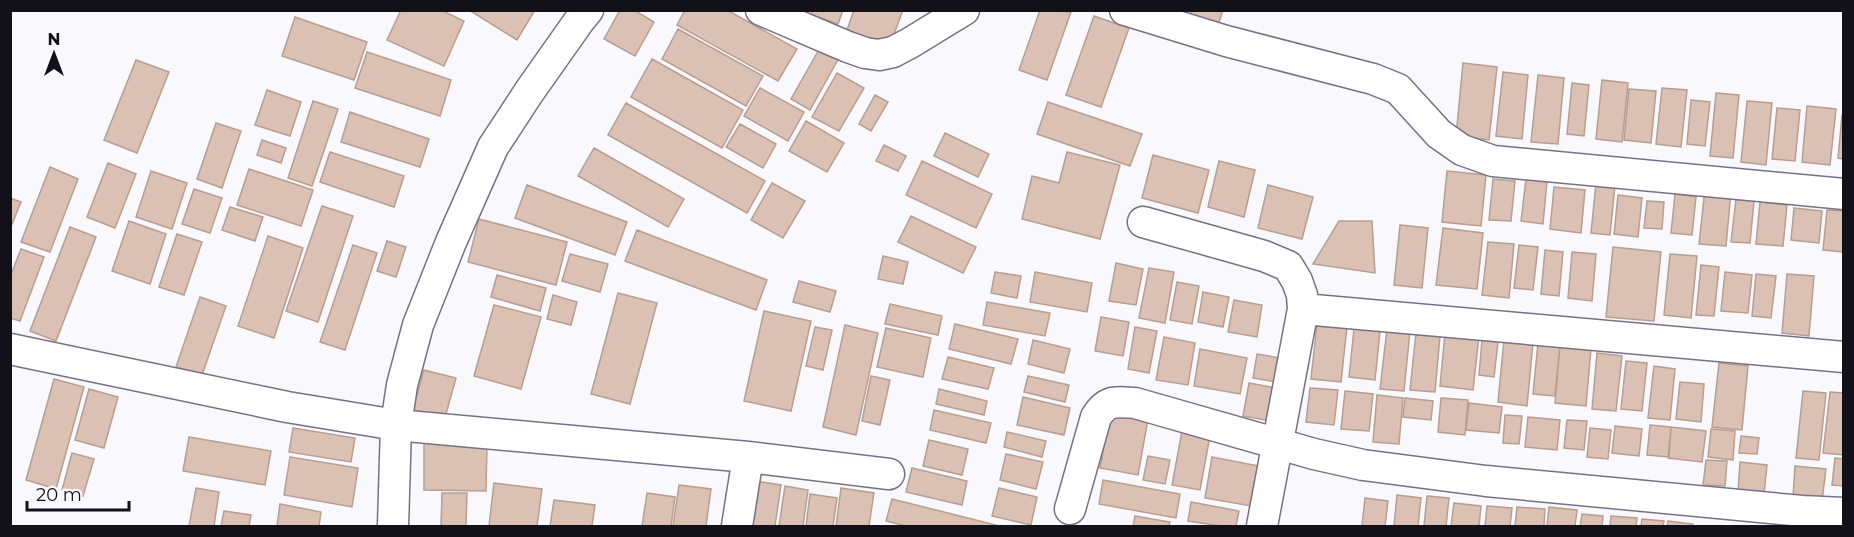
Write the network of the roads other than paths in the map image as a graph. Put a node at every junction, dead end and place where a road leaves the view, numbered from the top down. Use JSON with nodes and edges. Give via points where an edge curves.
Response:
{"nodes":[{"id":1,"x":588,"y":10,"type":"edge"},
{"id":2,"x":761,"y":10,"type":"edge"},
{"id":3,"x":964,"y":10,"type":"edge"},
{"id":4,"x":1125,"y":10,"type":"edge"},
{"id":5,"x":1844,"y":194,"type":"edge"},
{"id":6,"x":1143,"y":222,"type":"dead end"},
{"id":7,"x":1300,"y":295,"type":"junction"},
{"id":8,"x":10,"y":350,"type":"edge"},
{"id":9,"x":1844,"y":357,"type":"edge"},
{"id":10,"x":396,"y":425,"type":"junction"},
{"id":11,"x":1277,"y":443,"type":"junction"},
{"id":12,"x":748,"y":457,"type":"junction"},
{"id":13,"x":889,"y":474,"type":"dead end"},
{"id":14,"x":1070,"y":509,"type":"dead end"},
{"id":15,"x":1844,"y":513,"type":"edge"},
{"id":16,"x":393,"y":526,"type":"edge"},
{"id":17,"x":737,"y":526,"type":"edge"},
{"id":18,"x":1262,"y":526,"type":"edge"}],
"edges":[{"from":1,"to":10,"type":"street","via":[[493,147],[418,325]]},
{"from":2,"to":3,"type":"street","via":[[848,47],[879,55],[893,52]]},
{"from":4,"to":5,"type":"street","via":[[1390,85],[1439,134],[1462,150],[1492,161]]},
{"from":6,"to":7,"type":"street","via":[[1288,266]]},
{"from":7,"to":9,"type":"street"},
{"from":7,"to":11,"type":"street"},
{"from":8,"to":10,"type":"street","via":[[287,407]]},
{"from":10,"to":12,"type":"street"},
{"from":10,"to":16,"type":"street"},
{"from":11,"to":14,"type":"street","via":[[1135,403],[1111,403],[1096,417]]},
{"from":11,"to":15,"type":"street","via":[[1363,465],[1486,481]]},
{"from":11,"to":18,"type":"street"},
{"from":12,"to":13,"type":"street"},
{"from":12,"to":17,"type":"street"}]}
